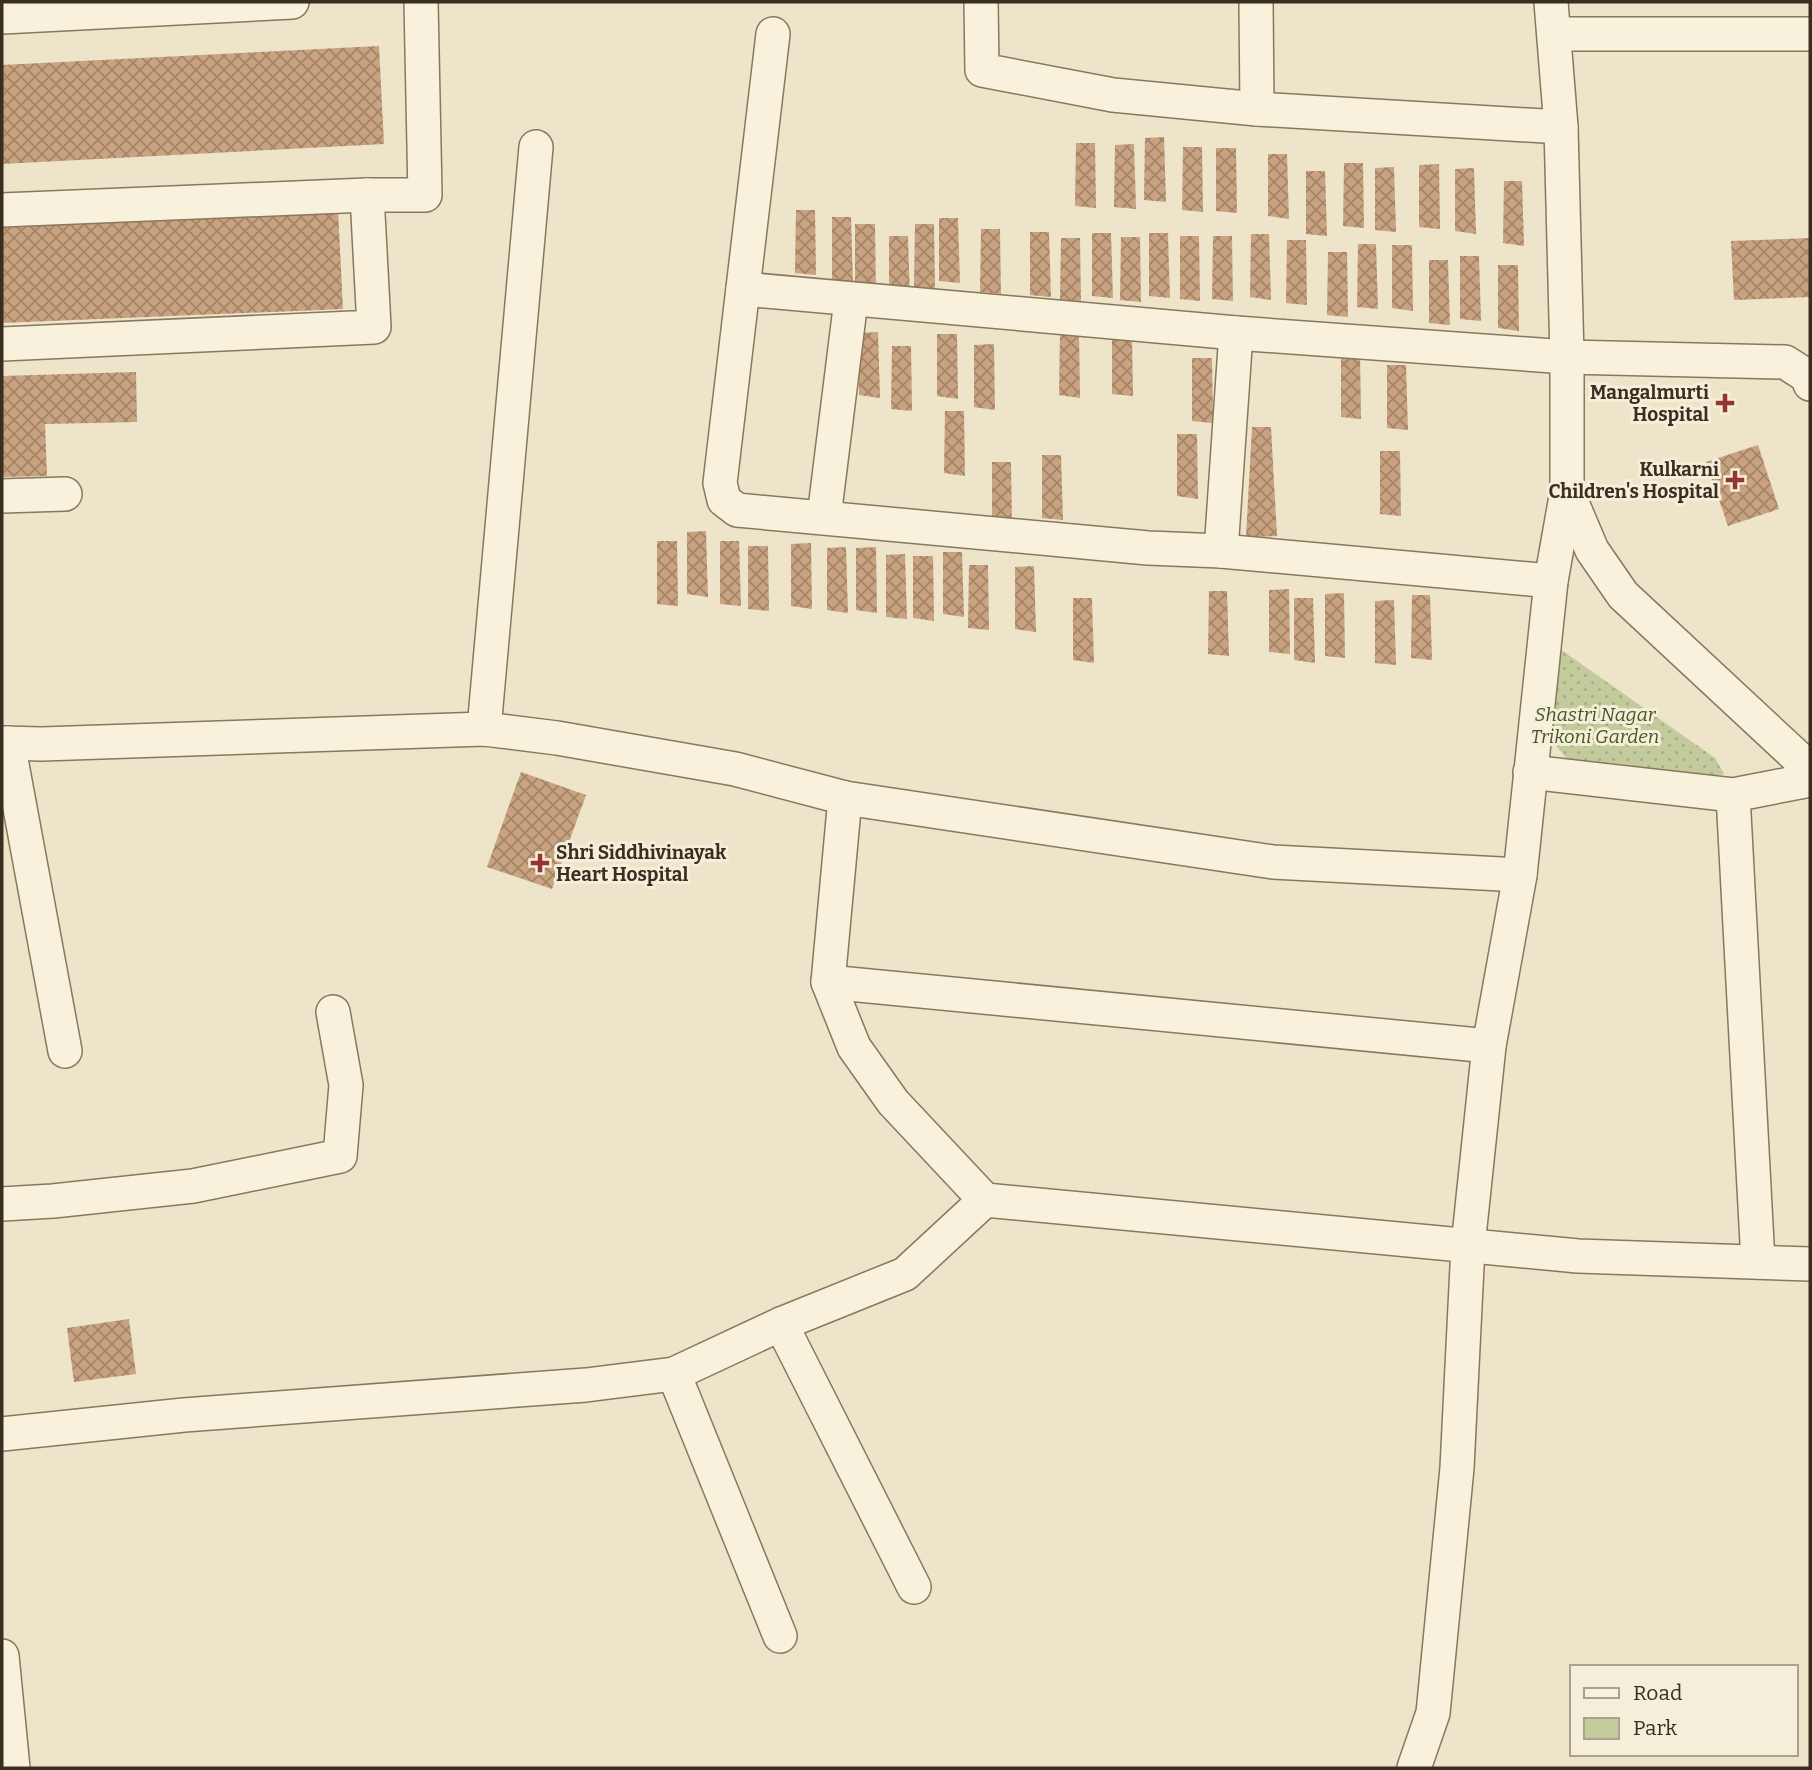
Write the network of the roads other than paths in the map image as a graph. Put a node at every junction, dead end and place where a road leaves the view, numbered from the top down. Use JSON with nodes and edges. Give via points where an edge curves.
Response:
{"nodes":[{"id":1,"x":292,"y":2,"type":"edge"},
{"id":2,"x":421,"y":2,"type":"edge"},
{"id":3,"x":981,"y":2,"type":"edge"},
{"id":4,"x":1256,"y":2,"type":"edge"},
{"id":5,"x":1551,"y":2,"type":"edge"},
{"id":6,"x":2,"y":17,"type":"edge"},
{"id":7,"x":773,"y":34,"type":"dead end"},
{"id":8,"x":1555,"y":34,"type":"junction"},
{"id":9,"x":1810,"y":34,"type":"edge"},
{"id":10,"x":1257,"y":109,"type":"junction"},
{"id":11,"x":1561,"y":127,"type":"junction"},
{"id":12,"x":536,"y":147,"type":"dead end"},
{"id":13,"x":367,"y":195,"type":"junction"},
{"id":14,"x":2,"y":210,"type":"edge"},
{"id":15,"x":743,"y":289,"type":"junction"},
{"id":16,"x":851,"y":300,"type":"junction"},
{"id":17,"x":1236,"y":333,"type":"junction"},
{"id":18,"x":2,"y":344,"type":"edge"},
{"id":19,"x":1567,"y":357,"type":"junction"},
{"id":20,"x":1810,"y":384,"type":"edge"},
{"id":21,"x":1567,"y":491,"type":"junction"},
{"id":22,"x":65,"y":494,"type":"dead end"},
{"id":23,"x":2,"y":496,"type":"edge"},
{"id":24,"x":824,"y":517,"type":"junction"},
{"id":25,"x":1222,"y":551,"type":"junction"},
{"id":26,"x":1551,"y":581,"type":"junction"},
{"id":27,"x":484,"y":729,"type":"junction"},
{"id":28,"x":5,"y":743,"type":"edge"},
{"id":29,"x":1810,"y":769,"type":"edge"},
{"id":30,"x":1530,"y":772,"type":"junction"},
{"id":31,"x":1810,"y":780,"type":"edge"},
{"id":32,"x":1732,"y":794,"type":"junction"},
{"id":33,"x":845,"y":798,"type":"junction"},
{"id":34,"x":1520,"y":875,"type":"junction"},
{"id":35,"x":828,"y":982,"type":"junction"},
{"id":36,"x":333,"y":1013,"type":"dead end"},
{"id":37,"x":1489,"y":1046,"type":"junction"},
{"id":38,"x":65,"y":1051,"type":"dead end"},
{"id":39,"x":985,"y":1200,"type":"junction"},
{"id":40,"x":2,"y":1204,"type":"edge"},
{"id":41,"x":1468,"y":1246,"type":"junction"},
{"id":42,"x":1758,"y":1262,"type":"junction"},
{"id":43,"x":1810,"y":1264,"type":"edge"},
{"id":44,"x":781,"y":1324,"type":"junction"},
{"id":45,"x":674,"y":1374,"type":"junction"},
{"id":46,"x":2,"y":1434,"type":"edge"},
{"id":47,"x":914,"y":1587,"type":"dead end"},
{"id":48,"x":780,"y":1636,"type":"dead end"},
{"id":49,"x":2,"y":1656,"type":"edge"},
{"id":50,"x":13,"y":1768,"type":"edge"},
{"id":51,"x":1414,"y":1768,"type":"edge"}],
"edges":[{"from":1,"to":6,"type":"street"},
{"from":2,"to":13,"type":"street","via":[[425,195]]},
{"from":3,"to":10,"type":"street","via":[[982,70],[1113,95]]},
{"from":4,"to":10,"type":"street"},
{"from":5,"to":8,"type":"street"},
{"from":7,"to":15,"type":"street"},
{"from":8,"to":9,"type":"street"},
{"from":8,"to":11,"type":"street"},
{"from":10,"to":11,"type":"street"},
{"from":11,"to":19,"type":"street"},
{"from":12,"to":27,"type":"street"},
{"from":13,"to":14,"type":"street"},
{"from":13,"to":18,"type":"street","via":[[374,327]]},
{"from":15,"to":16,"type":"street"},
{"from":15,"to":24,"type":"street","via":[[720,483],[724,500],[737,510]]},
{"from":16,"to":17,"type":"street"},
{"from":16,"to":24,"type":"street"},
{"from":17,"to":19,"type":"street"},
{"from":17,"to":25,"type":"street"},
{"from":19,"to":20,"type":"street","via":[[1785,362],[1807,376]]},
{"from":19,"to":21,"type":"street"},
{"from":21,"to":26,"type":"street"},
{"from":21,"to":29,"type":"street","via":[[1592,550],[1623,596]]},
{"from":22,"to":23,"type":"street"},
{"from":24,"to":25,"type":"street"},
{"from":25,"to":26,"type":"street"},
{"from":26,"to":30,"type":"street"},
{"from":27,"to":28,"type":"street"},
{"from":27,"to":33,"type":"street","via":[[735,769]]},
{"from":28,"to":38,"type":"street"},
{"from":30,"to":32,"type":"street"},
{"from":30,"to":34,"type":"street"},
{"from":31,"to":32,"type":"street"},
{"from":32,"to":42,"type":"street"},
{"from":33,"to":34,"type":"street","via":[[1273,862]]},
{"from":33,"to":35,"type":"street"},
{"from":34,"to":37,"type":"street"},
{"from":35,"to":37,"type":"street"},
{"from":35,"to":39,"type":"street","via":[[854,1047],[893,1102]]},
{"from":36,"to":40,"type":"street","via":[[346,1085],[340,1156],[193,1186]]},
{"from":37,"to":41,"type":"street"},
{"from":39,"to":41,"type":"street"},
{"from":39,"to":44,"type":"street","via":[[905,1274]]},
{"from":41,"to":42,"type":"street","via":[[1578,1256]]},
{"from":41,"to":51,"type":"street","via":[[1457,1468],[1433,1713]]},
{"from":42,"to":43,"type":"street"},
{"from":44,"to":45,"type":"street"},
{"from":44,"to":47,"type":"street"},
{"from":45,"to":46,"type":"street"},
{"from":45,"to":48,"type":"street"},
{"from":49,"to":50,"type":"street"}]}
